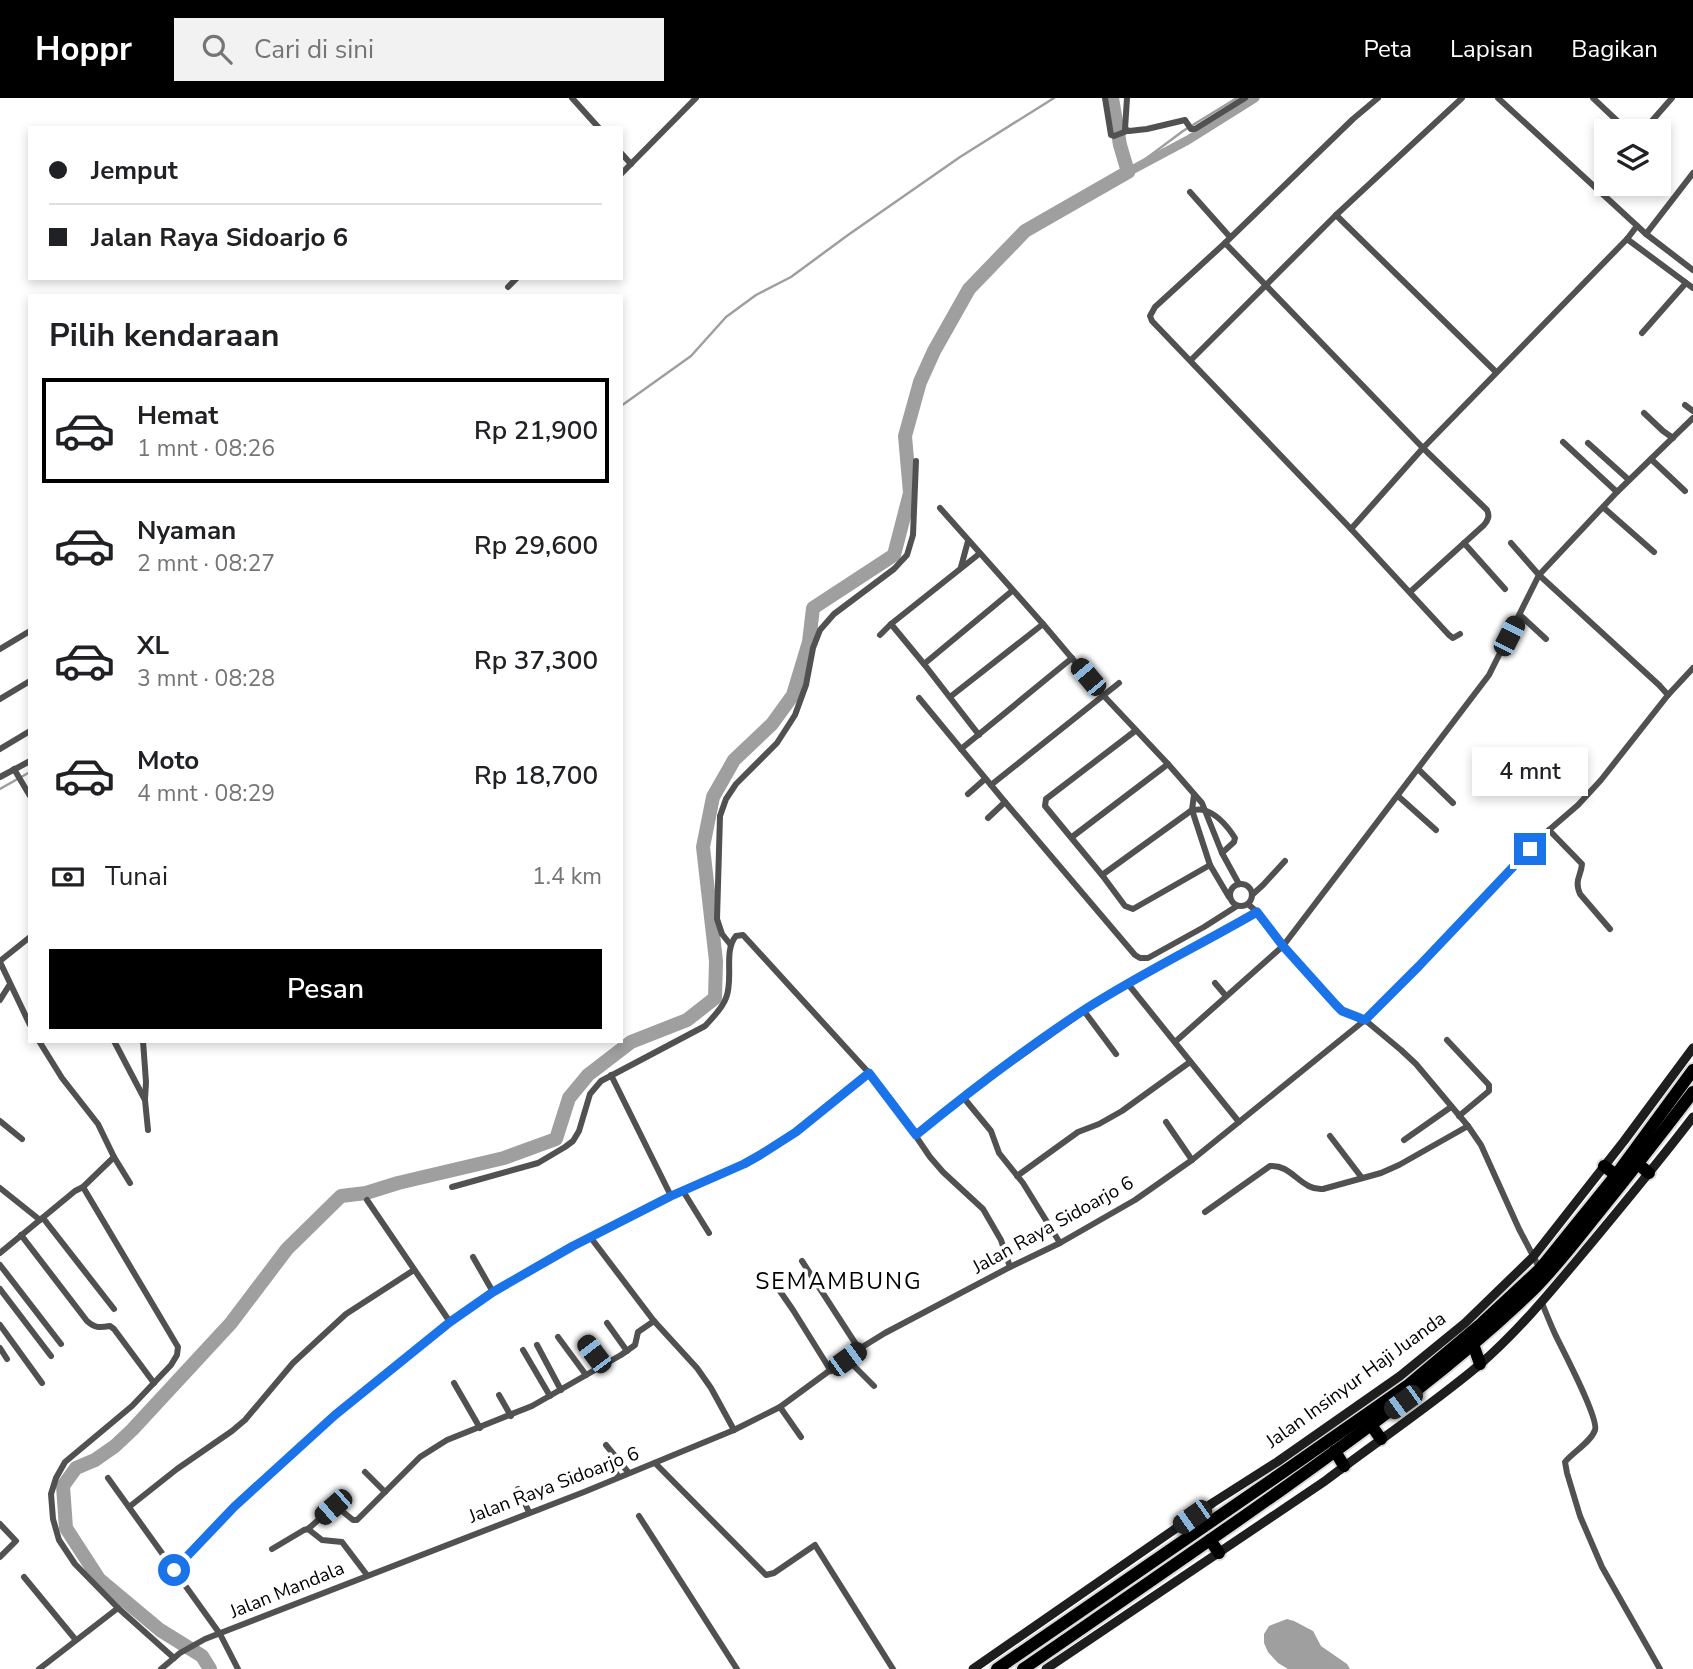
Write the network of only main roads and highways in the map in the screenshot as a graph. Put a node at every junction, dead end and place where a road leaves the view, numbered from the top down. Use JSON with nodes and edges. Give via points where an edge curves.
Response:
{"nodes":[{"id":1,"x":1693,"y":1070,"type":"edge"},
{"id":2,"x":1693,"y":1092,"type":"edge"},
{"id":3,"x":1638,"y":1164,"type":"junction"},
{"id":4,"x":1604,"y":1166,"type":"road end"},
{"id":5,"x":1649,"y":1173,"type":"road end"},
{"id":6,"x":1616,"y":1175,"type":"junction"},
{"id":7,"x":1569,"y":1241,"type":"junction"},
{"id":8,"x":1474,"y":1344,"type":"junction"},
{"id":9,"x":1480,"y":1364,"type":"road end"},
{"id":10,"x":1371,"y":1425,"type":"junction"},
{"id":11,"x":1381,"y":1439,"type":"road end"},
{"id":12,"x":1335,"y":1451,"type":"junction"},
{"id":13,"x":1344,"y":1466,"type":"road end"},
{"id":14,"x":1210,"y":1540,"type":"junction"},
{"id":15,"x":1219,"y":1553,"type":"road end"},
{"id":16,"x":1119,"y":1603,"type":"junction"},
{"id":17,"x":1127,"y":1615,"type":"road end"},
{"id":18,"x":997,"y":1669,"type":"edge"},
{"id":19,"x":1023,"y":1669,"type":"edge"}],
"edges":[{"from":1,"to":6,"type":"highway","name":"Jalan Insinyur Haji Juanda"},
{"from":2,"to":3,"type":"highway","name":"Jalan Insinyur Haji Juanda"},
{"from":3,"to":5,"type":"highway"},
{"from":3,"to":7,"type":"highway","name":"Jalan Insinyur Haji Juanda"},
{"from":4,"to":6,"type":"highway"},
{"from":6,"to":7,"type":"highway","name":"Jalan Insinyur Haji Juanda"},
{"from":7,"to":8,"type":"highway","name":"Jalan Insinyur Haji Juanda","via":[[1535,1288]]},
{"from":7,"to":18,"type":"highway","name":"Jalan Insinyur Haji Juanda","via":[[1482,1323],[1292,1466]]},
{"from":8,"to":9,"type":"highway"},
{"from":8,"to":10,"type":"highway","name":"Jalan Insinyur Haji Juanda"},
{"from":10,"to":11,"type":"highway"},
{"from":10,"to":12,"type":"highway","name":"Jalan Insinyur Haji Juanda"},
{"from":12,"to":13,"type":"highway"},
{"from":12,"to":14,"type":"highway","name":"Jalan Insinyur Haji Juanda"},
{"from":14,"to":15,"type":"highway"},
{"from":14,"to":16,"type":"highway","name":"Jalan Insinyur Haji Juanda"},
{"from":16,"to":17,"type":"highway"},
{"from":16,"to":19,"type":"highway","name":"Jalan Insinyur Haji Juanda"}]}
